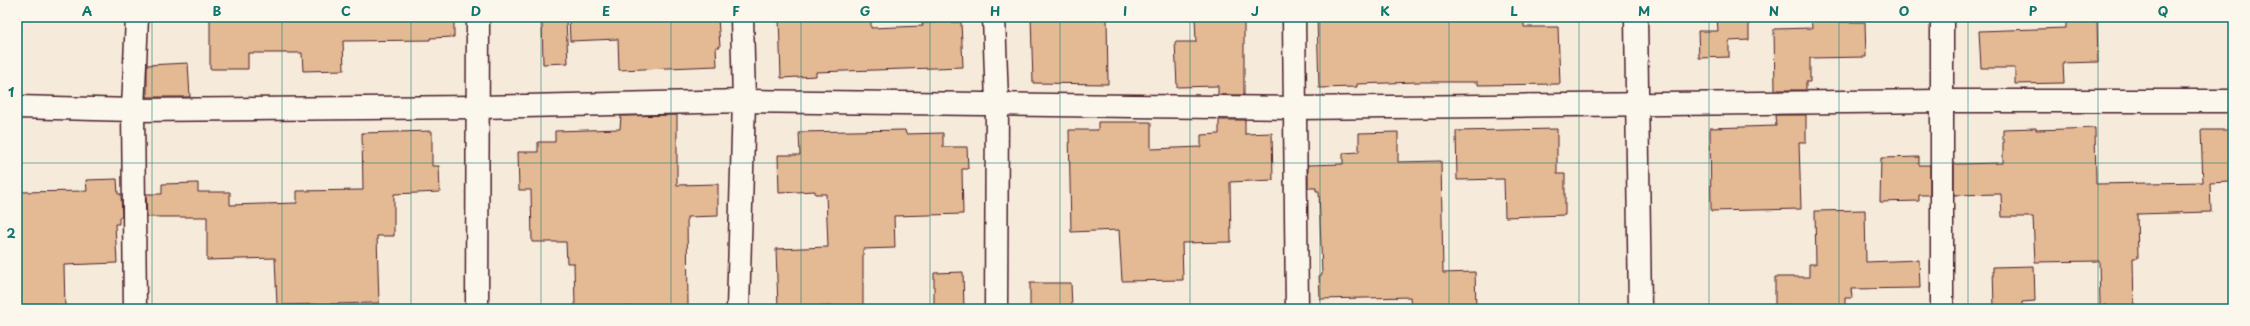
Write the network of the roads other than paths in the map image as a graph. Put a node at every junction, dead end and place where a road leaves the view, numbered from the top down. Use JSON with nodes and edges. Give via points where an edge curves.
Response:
{"nodes":[{"id":1,"x":137,"y":17,"type":"edge"},
{"id":2,"x":478,"y":17,"type":"edge"},
{"id":3,"x":742,"y":17,"type":"edge"},
{"id":4,"x":994,"y":17,"type":"edge"},
{"id":5,"x":1294,"y":17,"type":"edge"},
{"id":6,"x":1636,"y":17,"type":"edge"},
{"id":7,"x":1942,"y":17,"type":"edge"},
{"id":8,"x":744,"y":101,"type":"junction"},
{"id":9,"x":1942,"y":101,"type":"junction"},
{"id":10,"x":2233,"y":101,"type":"edge"},
{"id":11,"x":996,"y":103,"type":"junction"},
{"id":12,"x":1637,"y":105,"type":"junction"},
{"id":13,"x":17,"y":107,"type":"edge"},
{"id":14,"x":478,"y":107,"type":"junction"},
{"id":15,"x":1295,"y":108,"type":"junction"},
{"id":16,"x":133,"y":110,"type":"junction"},
{"id":17,"x":135,"y":309,"type":"edge"},
{"id":18,"x":477,"y":309,"type":"edge"},
{"id":19,"x":738,"y":309,"type":"edge"},
{"id":20,"x":996,"y":309,"type":"edge"},
{"id":21,"x":1297,"y":309,"type":"edge"},
{"id":22,"x":1640,"y":309,"type":"edge"},
{"id":23,"x":1942,"y":309,"type":"edge"}],
"edges":[{"from":1,"to":16,"type":"street"},
{"from":2,"to":14,"type":"street"},
{"from":3,"to":8,"type":"street"},
{"from":4,"to":11,"type":"street"},
{"from":5,"to":15,"type":"street"},
{"from":6,"to":12,"type":"street"},
{"from":7,"to":9,"type":"street"},
{"from":8,"to":11,"type":"street"},
{"from":8,"to":14,"type":"street"},
{"from":8,"to":19,"type":"street"},
{"from":9,"to":10,"type":"street"},
{"from":9,"to":12,"type":"street"},
{"from":9,"to":23,"type":"street"},
{"from":11,"to":15,"type":"street"},
{"from":11,"to":20,"type":"street"},
{"from":12,"to":15,"type":"street"},
{"from":12,"to":22,"type":"street"},
{"from":13,"to":16,"type":"street"},
{"from":14,"to":16,"type":"street"},
{"from":14,"to":18,"type":"street"},
{"from":15,"to":21,"type":"street"},
{"from":16,"to":17,"type":"street"}]}
